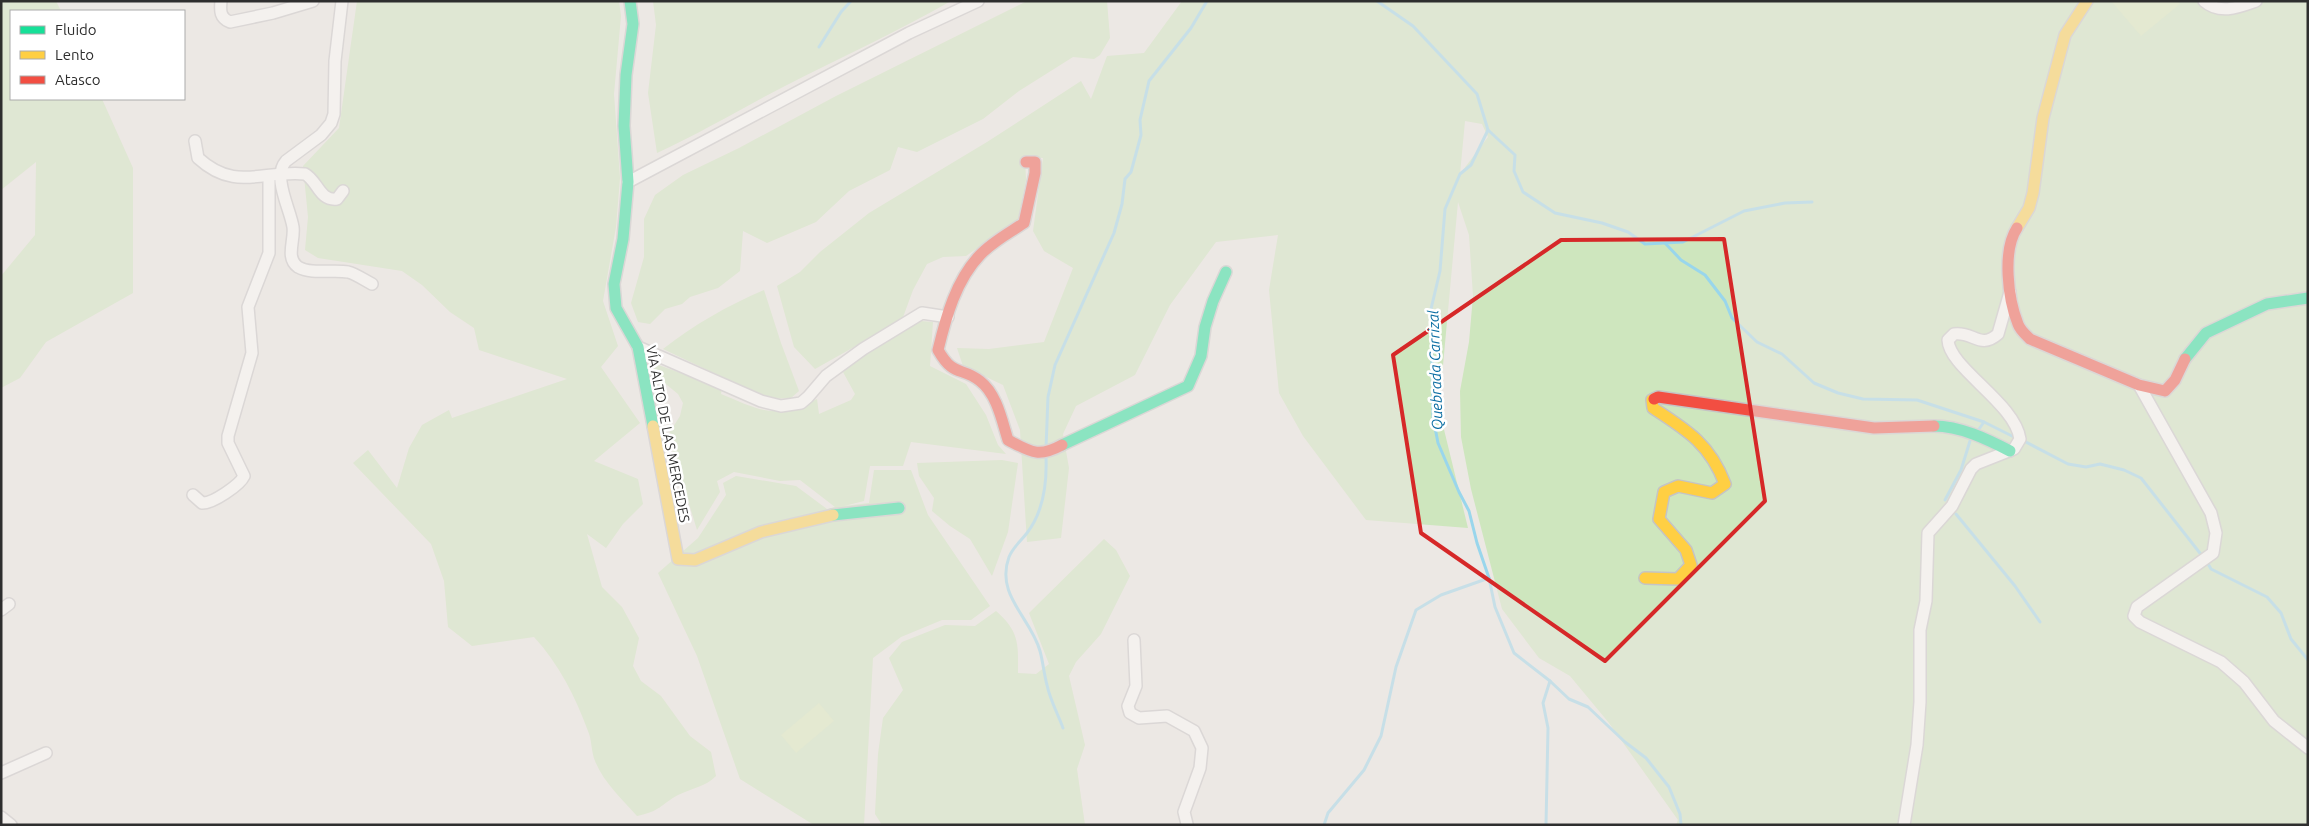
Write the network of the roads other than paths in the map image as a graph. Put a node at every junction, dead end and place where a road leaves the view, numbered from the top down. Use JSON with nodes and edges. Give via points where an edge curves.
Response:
{"nodes":[{"id":1,"x":221,"y":1,"type":"edge"},
{"id":2,"x":313,"y":1,"type":"edge"},
{"id":3,"x":342,"y":1,"type":"edge"},
{"id":4,"x":630,"y":1,"type":"edge"},
{"id":5,"x":978,"y":1,"type":"edge"},
{"id":6,"x":2087,"y":1,"type":"edge"},
{"id":7,"x":2204,"y":1,"type":"edge"},
{"id":8,"x":2256,"y":1,"type":"edge"},
{"id":9,"x":195,"y":142,"type":"dead end"},
{"id":10,"x":1026,"y":162,"type":"dead end"},
{"id":11,"x":274,"y":176,"type":"junction"},
{"id":12,"x":628,"y":182,"type":"junction"},
{"id":13,"x":344,"y":191,"type":"dead end"},
{"id":14,"x":1226,"y":272,"type":"dead end"},
{"id":15,"x":372,"y":284,"type":"dead end"},
{"id":16,"x":2010,"y":292,"type":"junction"},
{"id":17,"x":2308,"y":298,"type":"edge"},
{"id":18,"x":948,"y":317,"type":"junction"},
{"id":19,"x":638,"y":347,"type":"junction"},
{"id":20,"x":2139,"y":385,"type":"junction"},
{"id":21,"x":2010,"y":451,"type":"junction"},
{"id":22,"x":193,"y":495,"type":"dead end"},
{"id":23,"x":899,"y":508,"type":"dead end"},
{"id":24,"x":1645,"y":578,"type":"dead end"},
{"id":25,"x":1134,"y":640,"type":"dead end"},
{"id":26,"x":2308,"y":748,"type":"edge"},
{"id":27,"x":46,"y":753,"type":"dead end"},
{"id":28,"x":1,"y":773,"type":"edge"},
{"id":29,"x":1,"y":817,"type":"edge"},
{"id":30,"x":1187,"y":824,"type":"dead end"},
{"id":31,"x":10,"y":825,"type":"edge"},
{"id":32,"x":1904,"y":825,"type":"edge"}],
"edges":[{"from":1,"to":2,"type":"street","via":[[220,12],[224,20],[230,22]]},
{"from":3,"to":11,"type":"street","via":[[331,123],[327,130],[286,161]]},
{"from":4,"to":12,"type":"street","name":"VÍA ALTO DE LAS MERCEDES","via":[[633,24],[626,74],[624,126]]},
{"from":5,"to":12,"type":"street","via":[[909,33]]},
{"from":6,"to":16,"type":"street","via":[[2065,35],[2043,118],[2033,193],[2012,235],[2008,269]]},
{"from":7,"to":8,"type":"street","via":[[2209,6],[2231,10]]},
{"from":9,"to":11,"type":"street","via":[[198,158],[218,173],[231,178]]},
{"from":10,"to":18,"type":"street","via":[[1035,162],[1035,173],[1024,223],[981,254],[956,291]]},
{"from":11,"to":13,"type":"street","via":[[308,175],[320,192],[331,200],[337,199]]},
{"from":11,"to":15,"type":"street","via":[[293,227],[291,251],[294,263],[303,269],[349,272]]},
{"from":11,"to":22,"type":"street","via":[[269,253],[248,307],[252,353],[228,436],[228,443],[244,476],[210,503],[202,503]]},
{"from":12,"to":19,"type":"street","name":"VÍA ALTO DE LAS MERCEDES","via":[[623,239],[614,284],[616,308]]},
{"from":14,"to":18,"type":"street","via":[[1213,301],[1201,356],[1188,386],[1048,453],[1030,451],[1008,440],[986,386],[972,376],[954,372],[945,364],[938,350]]},
{"from":16,"to":20,"type":"street","via":[[2018,326],[2030,339]]},
{"from":16,"to":21,"type":"street","via":[[1998,334],[1993,339],[1980,341],[1959,333],[1948,340],[1956,360],[1982,384],[2016,426],[2020,438]]},
{"from":17,"to":20,"type":"street","via":[[2267,304],[2206,333],[2186,356],[2175,380],[2165,391]]},
{"from":18,"to":19,"type":"street","via":[[922,313],[863,349],[826,376],[808,397],[792,405],[774,405]]},
{"from":19,"to":23,"type":"street","name":"VÍA ALTO DE LAS MERCEDES","via":[[678,559],[695,560],[761,532],[828,516]]},
{"from":20,"to":26,"type":"street","via":[[2211,513],[2216,533],[2213,553],[2137,607],[2134,616],[2221,662],[2244,682],[2274,721]]},
{"from":21,"to":24,"type":"street","via":[[1947,426],[1874,428],[1658,397],[1652,400],[1653,408],[1700,438],[1719,464],[1725,484],[1712,493],[1678,486],[1664,492],[1659,519],[1686,550],[1691,565],[1678,579]]},
{"from":21,"to":32,"type":"street","via":[[1980,462],[1971,469],[1952,506],[1928,533],[1926,602],[1920,630],[1917,745]]},
{"from":25,"to":30,"type":"street","via":[[1136,686],[1128,706],[1130,713],[1139,718],[1166,716],[1194,731],[1202,748],[1200,768],[1184,812]]},
{"from":27,"to":28,"type":"street"},
{"from":29,"to":31,"type":"street"}]}
